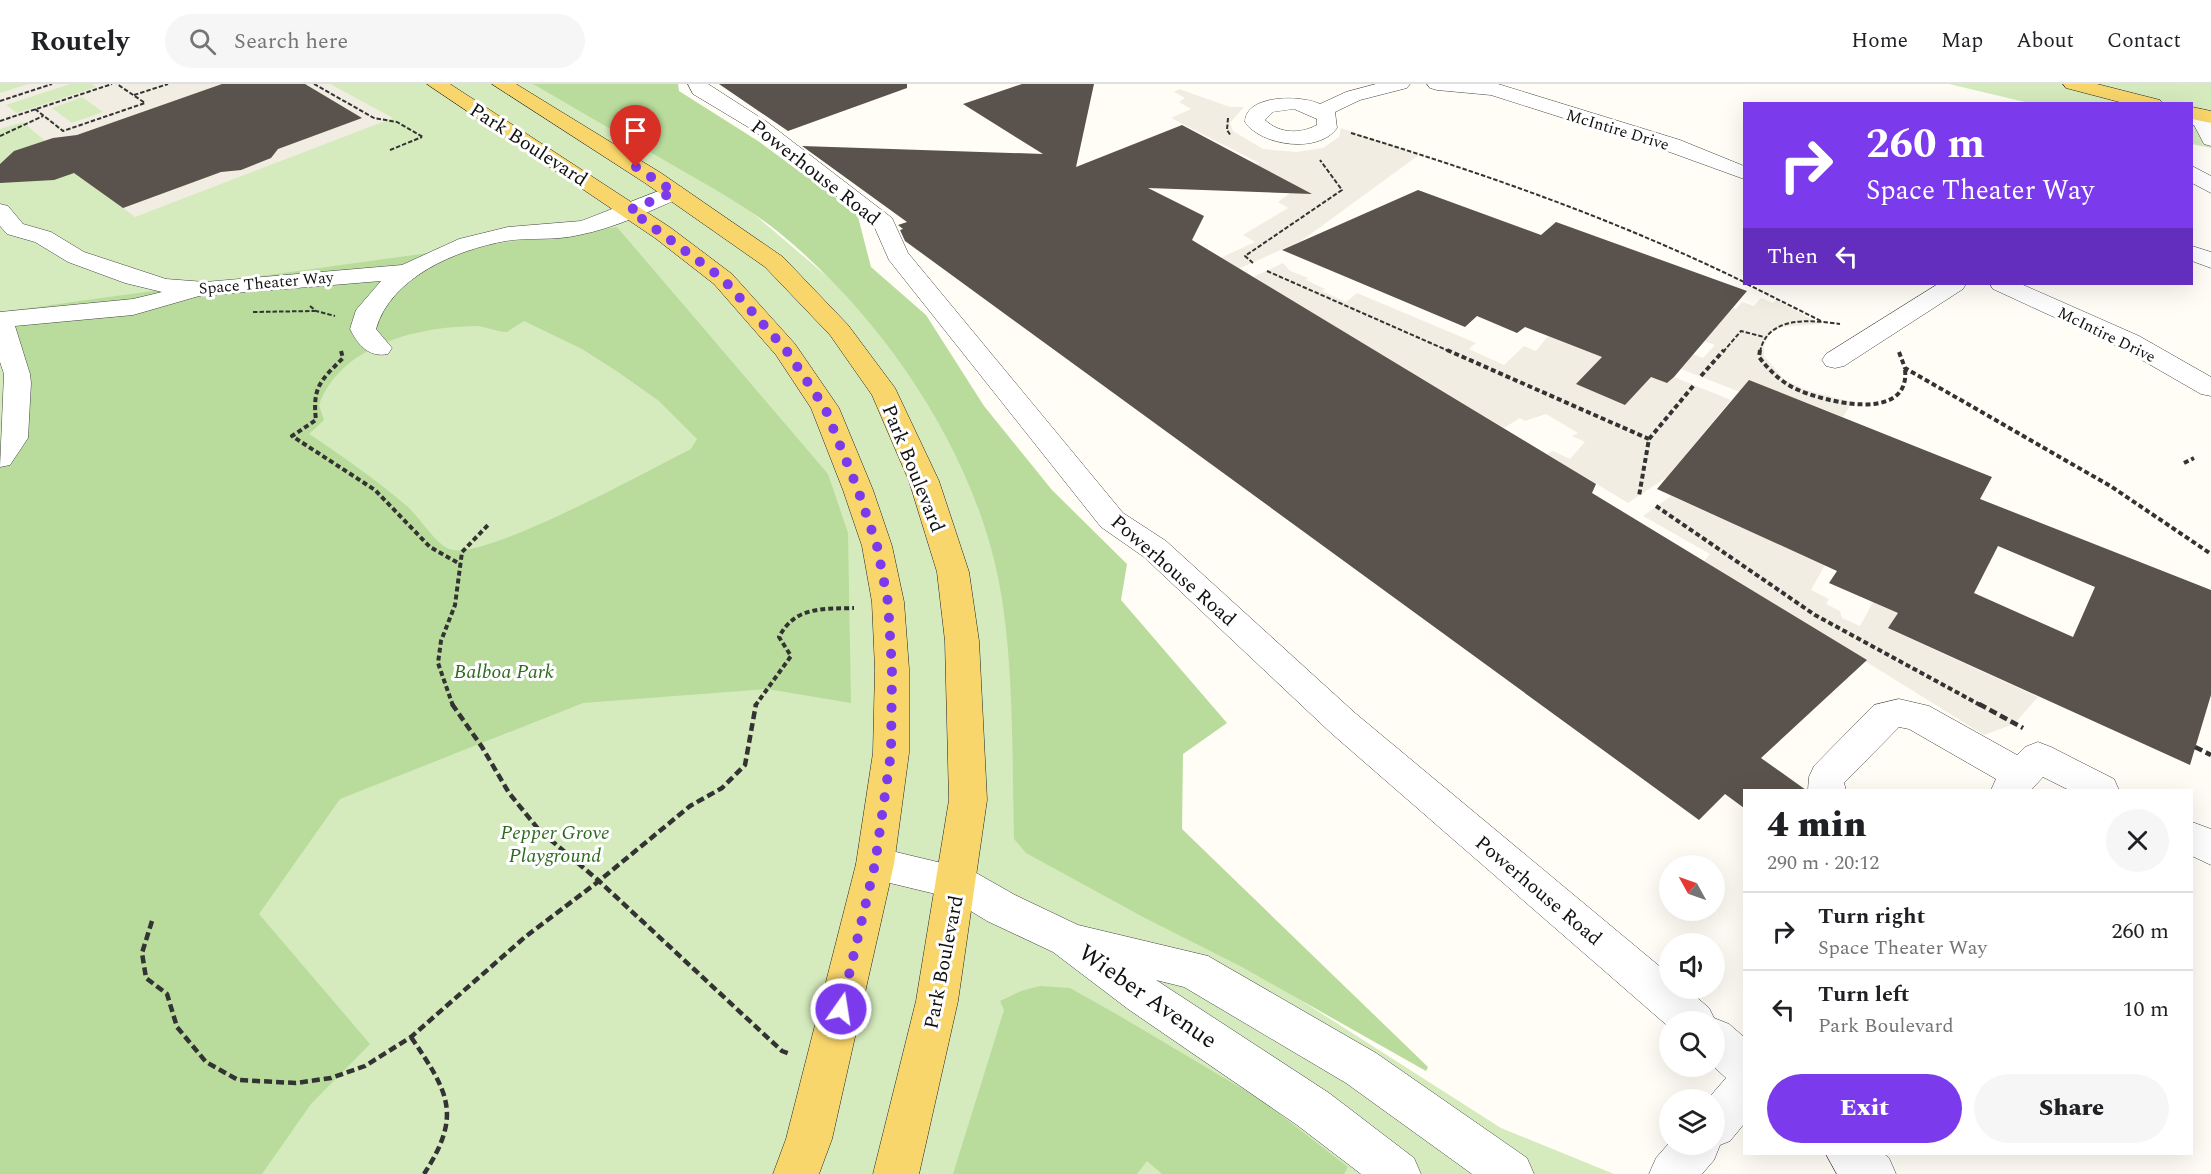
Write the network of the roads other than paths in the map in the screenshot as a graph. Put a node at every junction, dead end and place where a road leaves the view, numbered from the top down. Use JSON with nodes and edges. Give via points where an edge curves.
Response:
{"nodes":[{"id":1,"x":437,"y":84,"type":"edge"},
{"id":2,"x":502,"y":84,"type":"edge"},
{"id":3,"x":698,"y":84,"type":"edge"},
{"id":4,"x":1400,"y":84,"type":"edge"},
{"id":5,"x":1437,"y":84,"type":"edge"},
{"id":6,"x":2073,"y":84,"type":"edge"},
{"id":7,"x":1484,"y":87,"type":"edge"},
{"id":8,"x":1318,"y":88,"type":"dead end"},
{"id":9,"x":2145,"y":102,"type":"edge"},
{"id":10,"x":1294,"y":103,"type":"junction"},
{"id":11,"x":1321,"y":111,"type":"junction"},
{"id":12,"x":2201,"y":116,"type":"edge"},
{"id":13,"x":2211,"y":140,"type":"edge"},
{"id":14,"x":1743,"y":173,"type":"edge"},
{"id":15,"x":2193,"y":174,"type":"edge"},
{"id":16,"x":2211,"y":186,"type":"edge"},
{"id":17,"x":674,"y":192,"type":"junction"},
{"id":18,"x":630,"y":210,"type":"junction"},
{"id":19,"x":0,"y":212,"type":"edge"},
{"id":20,"x":2193,"y":253,"type":"edge"},
{"id":21,"x":2211,"y":261,"type":"edge"},
{"id":22,"x":408,"y":272,"type":"junction"},
{"id":23,"x":1952,"y":285,"type":"edge"},
{"id":24,"x":2004,"y":285,"type":"edge"},
{"id":25,"x":205,"y":289,"type":"junction"},
{"id":26,"x":0,"y":320,"type":"edge"},
{"id":27,"x":379,"y":348,"type":"dead end"},
{"id":28,"x":1835,"y":360,"type":"dead end"},
{"id":29,"x":2211,"y":388,"type":"edge"},
{"id":30,"x":0,"y":458,"type":"edge"},
{"id":31,"x":2015,"y":783,"type":"edge"},
{"id":32,"x":1826,"y":789,"type":"edge"},
{"id":33,"x":2099,"y":789,"type":"edge"},
{"id":34,"x":2193,"y":839,"type":"edge"},
{"id":35,"x":2211,"y":848,"type":"edge"},
{"id":36,"x":875,"y":864,"type":"junction"},
{"id":37,"x":957,"y":882,"type":"junction"},
{"id":38,"x":1067,"y":939,"type":"junction"},
{"id":39,"x":1681,"y":1011,"type":"edge"},
{"id":40,"x":1725,"y":1049,"type":"edge"},
{"id":41,"x":1743,"y":1064,"type":"edge"},
{"id":42,"x":1743,"y":1092,"type":"edge"},
{"id":43,"x":1725,"y":1113,"type":"edge"},
{"id":44,"x":1688,"y":1155,"type":"edge"},
{"id":45,"x":1850,"y":1155,"type":"edge"},
{"id":46,"x":796,"y":1174,"type":"edge"},
{"id":47,"x":896,"y":1174,"type":"edge"},
{"id":48,"x":1398,"y":1174,"type":"edge"},
{"id":49,"x":1511,"y":1174,"type":"edge"},
{"id":50,"x":1672,"y":1174,"type":"edge"},
{"id":51,"x":1873,"y":1174,"type":"edge"}],
"edges":[{"from":1,"to":18,"type":"main road","name":"Park Boulevard"},
{"from":2,"to":17,"type":"main road","name":"Park Boulevard"},
{"from":3,"to":39,"type":"street","name":"Powerhouse Road","via":[[700,90],[802,156],[884,223],[897,255],[1112,520],[1155,549],[1343,723]]},
{"from":4,"to":11,"type":"street","via":[[1369,90]]},
{"from":5,"to":7,"type":"street","name":"McIntire Drive"},
{"from":6,"to":9,"type":"main road"},
{"from":7,"to":14,"type":"street","name":"McIntire Drive","via":[[1672,145]]},
{"from":8,"to":10,"type":"street"},
{"from":10,"to":11,"type":"street"},
{"from":10,"to":11,"type":"street","via":[[1267,106],[1255,116],[1255,122],[1281,137],[1307,137],[1327,128],[1327,116]]},
{"from":12,"to":13,"type":"street"},
{"from":15,"to":16,"type":"street"},
{"from":17,"to":18,"type":"street","name":"Space Theater Way"},
{"from":17,"to":37,"type":"main road","name":"Park Boulevard","via":[[774,262],[839,330],[885,394],[924,481],[953,572],[962,641],[968,800]]},
{"from":18,"to":22,"type":"street","name":"Space Theater Way","via":[[577,229],[517,233],[484,240],[438,256]]},
{"from":18,"to":36,"type":"main road","name":"Park Boulevard","via":[[723,279],[786,350],[825,408],[858,490],[877,546],[886,591],[892,669],[891,753]]},
{"from":19,"to":25,"type":"street","name":"Space Theater Way","via":[[15,229],[43,237],[76,257],[166,286]]},
{"from":20,"to":21,"type":"street"},
{"from":22,"to":25,"type":"street","name":"Space Theater Way"},
{"from":22,"to":27,"type":"street","name":"Space Theater Way","via":[[380,295],[364,321],[367,337]]},
{"from":23,"to":28,"type":"street"},
{"from":24,"to":29,"type":"street","name":"McIntire Drive","via":[[2130,342]]},
{"from":25,"to":26,"type":"street","via":[[133,307]]},
{"from":26,"to":30,"type":"street","via":[[18,383],[14,438]]},
{"from":31,"to":32,"type":"street","via":[[1917,716],[1899,713],[1886,715],[1827,777]]},
{"from":31,"to":33,"type":"street","via":[[2038,757]]},
{"from":34,"to":35,"type":"street"},
{"from":36,"to":37,"type":"street","name":"Wieber Avenue"},
{"from":36,"to":46,"type":"main road","name":"Park Boulevard","via":[[809,1140]]},
{"from":37,"to":38,"type":"street","name":"Wieber Avenue","via":[[1000,908]]},
{"from":37,"to":47,"type":"main road","name":"Park Boulevard","via":[[937,1001]]},
{"from":38,"to":48,"type":"street","name":"Wieber Avenue","via":[[1313,1109]]},
{"from":38,"to":49,"type":"street","via":[[1193,970],[1361,1068]]},
{"from":40,"to":41,"type":"street"},
{"from":42,"to":43,"type":"street"},
{"from":44,"to":50,"type":"street"},
{"from":45,"to":51,"type":"street"}]}
